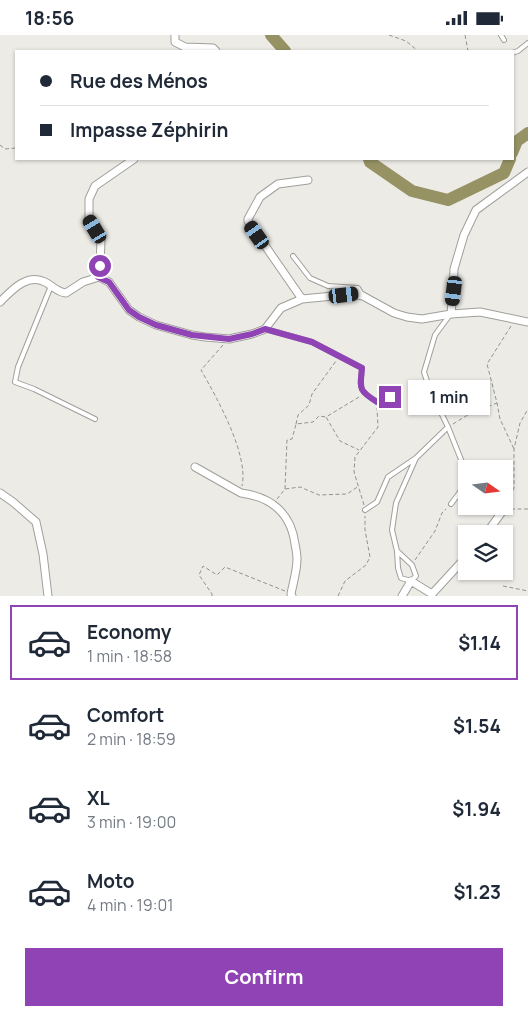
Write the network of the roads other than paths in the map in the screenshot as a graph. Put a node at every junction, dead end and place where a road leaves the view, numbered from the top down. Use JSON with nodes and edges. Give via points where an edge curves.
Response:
{"nodes":[{"id":1,"x":175,"y":35,"type":"edge"},
{"id":2,"x":501,"y":35,"type":"edge"},
{"id":3,"x":504,"y":40,"type":"dead end"},
{"id":4,"x":528,"y":43,"type":"edge"},
{"id":5,"x":215,"y":50,"type":"edge"},
{"id":6,"x":514,"y":52,"type":"edge"},
{"id":7,"x":133,"y":160,"type":"edge"},
{"id":8,"x":528,"y":172,"type":"edge"},
{"id":9,"x":308,"y":180,"type":"dead end"},
{"id":10,"x":294,"y":256,"type":"dead end"},
{"id":11,"x":98,"y":277,"type":"junction"},
{"id":12,"x":51,"y":286,"type":"junction"},
{"id":13,"x":363,"y":296,"type":"junction"},
{"id":14,"x":302,"y":299,"type":"junction"},
{"id":15,"x":0,"y":302,"type":"edge"},
{"id":16,"x":451,"y":314,"type":"junction"},
{"id":17,"x":528,"y":322,"type":"edge"},
{"id":18,"x":265,"y":329,"type":"junction"},
{"id":19,"x":397,"y":389,"type":"dead end"},
{"id":20,"x":95,"y":419,"type":"dead end"},
{"id":21,"x":448,"y":427,"type":"junction"},
{"id":22,"x":416,"y":458,"type":"junction"},
{"id":23,"x":461,"y":460,"type":"edge"},
{"id":24,"x":195,"y":467,"type":"dead end"},
{"id":25,"x":0,"y":493,"type":"edge"},
{"id":26,"x":458,"y":495,"type":"edge"},
{"id":27,"x":451,"y":504,"type":"road end"},
{"id":28,"x":365,"y":510,"type":"road end"},
{"id":29,"x":398,"y":551,"type":"junction"},
{"id":30,"x":458,"y":566,"type":"edge"},
{"id":31,"x":411,"y":581,"type":"junction"},
{"id":32,"x":291,"y":595,"type":"edge"},
{"id":33,"x":431,"y":595,"type":"edge"},
{"id":34,"x":48,"y":596,"type":"edge"},
{"id":35,"x":402,"y":596,"type":"edge"}],
"edges":[{"from":1,"to":5,"type":"street","via":[[175,42],[185,47]]},
{"from":2,"to":3,"type":"lane"},
{"from":4,"to":6,"type":"lane"},
{"from":7,"to":11,"type":"street","via":[[94,186],[89,199],[89,219],[101,240]]},
{"from":8,"to":16,"type":"street","via":[[476,210],[464,235],[454,269]]},
{"from":9,"to":14,"type":"street","via":[[278,184],[260,197],[248,219]]},
{"from":10,"to":13,"type":"lane","via":[[310,278],[328,286],[358,287]]},
{"from":11,"to":12,"type":"street","via":[[66,293]]},
{"from":11,"to":18,"type":"street","via":[[109,282],[129,310],[156,325],[192,335],[229,339]]},
{"from":12,"to":15,"type":"street","via":[[35,279],[28,280]]},
{"from":12,"to":20,"type":"lane","via":[[15,381]]},
{"from":13,"to":14,"type":"street"},
{"from":13,"to":16,"type":"street","via":[[407,317],[422,319]]},
{"from":14,"to":18,"type":"street","via":[[281,308]]},
{"from":16,"to":17,"type":"street","via":[[480,312]]},
{"from":16,"to":21,"type":"lane","via":[[435,335],[424,371]]},
{"from":18,"to":19,"type":"lane","via":[[312,342],[362,368],[360,387],[364,394],[377,402],[390,397]]},
{"from":21,"to":22,"type":"lane"},
{"from":21,"to":23,"type":"lane"},
{"from":22,"to":28,"type":"lane","via":[[388,477],[376,502]]},
{"from":22,"to":29,"type":"lane","via":[[396,503],[392,530]]},
{"from":24,"to":32,"type":"street","via":[[241,493],[269,502],[284,513],[294,532],[297,559]]},
{"from":25,"to":34,"type":"street","via":[[36,522]]},
{"from":26,"to":27,"type":"lane"},
{"from":29,"to":31,"type":"lane","via":[[401,578]]},
{"from":29,"to":31,"type":"lane","via":[[412,565],[416,575]]},
{"from":30,"to":33,"type":"street"},
{"from":31,"to":33,"type":"street"},
{"from":31,"to":35,"type":"street"}]}
